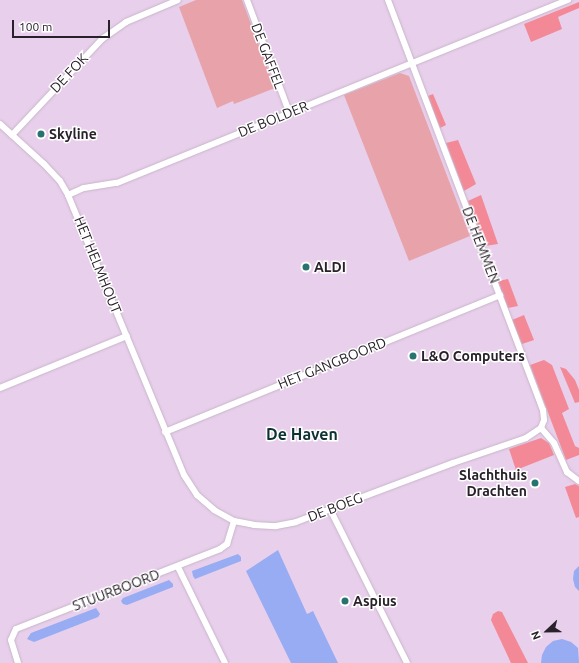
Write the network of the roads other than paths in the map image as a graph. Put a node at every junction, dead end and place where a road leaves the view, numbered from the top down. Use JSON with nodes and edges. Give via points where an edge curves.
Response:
{"nodes":[{"id":1,"x":178,"y":0,"type":"edge"},
{"id":2,"x":246,"y":0,"type":"edge"},
{"id":3,"x":388,"y":0,"type":"edge"},
{"id":4,"x":568,"y":0,"type":"edge"},
{"id":5,"x":412,"y":62,"type":"junction"},
{"id":6,"x":289,"y":112,"type":"junction"},
{"id":7,"x":0,"y":124,"type":"edge"},
{"id":8,"x":12,"y":135,"type":"junction"},
{"id":9,"x":68,"y":195,"type":"junction"},
{"id":10,"x":500,"y":295,"type":"junction"},
{"id":11,"x":127,"y":336,"type":"junction"},
{"id":12,"x":0,"y":388,"type":"edge"},
{"id":13,"x":541,"y":428,"type":"junction"},
{"id":14,"x":165,"y":432,"type":"junction"},
{"id":15,"x":579,"y":481,"type":"edge"},
{"id":16,"x":330,"y":509,"type":"junction"},
{"id":17,"x":234,"y":521,"type":"junction"},
{"id":18,"x":178,"y":567,"type":"junction"},
{"id":19,"x":18,"y":663,"type":"edge"},
{"id":20,"x":225,"y":663,"type":"edge"},
{"id":21,"x":406,"y":663,"type":"edge"}],
"edges":[{"from":1,"to":8,"type":"street","name":"DE FOK","via":[[126,22],[102,39]]},
{"from":2,"to":6,"type":"street","name":"DE GAFFEL"},
{"from":3,"to":5,"type":"street","name":"DE HEMMEN"},
{"from":4,"to":5,"type":"street","name":"DE BOLDER"},
{"from":5,"to":6,"type":"street","name":"DE BOLDER"},
{"from":5,"to":10,"type":"street","name":"DE HEMMEN"},
{"from":6,"to":9,"type":"street","name":"DE BOLDER","via":[[117,183],[84,188]]},
{"from":7,"to":8,"type":"street"},
{"from":8,"to":9,"type":"street","via":[[60,181]]},
{"from":9,"to":11,"type":"street","name":"HET HELMHOUT"},
{"from":10,"to":13,"type":"street","name":"DE HEMMEN","via":[[543,410],[544,420]]},
{"from":10,"to":14,"type":"street","name":"HET GANGBOORD"},
{"from":11,"to":12,"type":"street"},
{"from":11,"to":14,"type":"street","name":"HET HELMHOUT"},
{"from":13,"to":15,"type":"street","via":[[554,443],[567,472]]},
{"from":13,"to":16,"type":"street","name":"DE BOEG","via":[[526,438]]},
{"from":14,"to":17,"type":"street","name":"DE BOEG","via":[[184,475],[197,494],[214,510]]},
{"from":16,"to":17,"type":"street","name":"DE BOEG","via":[[296,522],[276,526]]},
{"from":16,"to":21,"type":"street"},
{"from":17,"to":18,"type":"street","name":"STUURBOORD","via":[[226,544],[220,549]]},
{"from":18,"to":19,"type":"street","name":"STUURBOORD","via":[[16,628],[11,640]]},
{"from":18,"to":20,"type":"street"}]}
